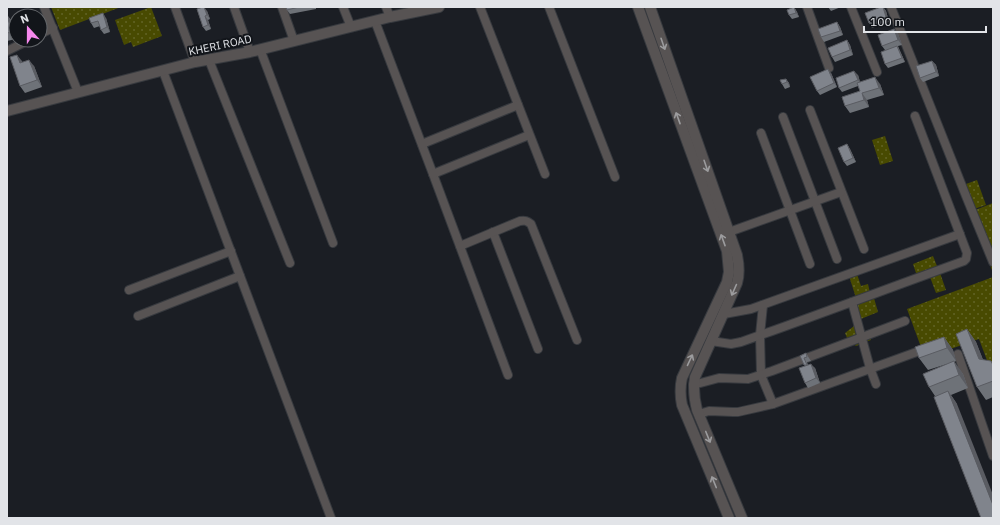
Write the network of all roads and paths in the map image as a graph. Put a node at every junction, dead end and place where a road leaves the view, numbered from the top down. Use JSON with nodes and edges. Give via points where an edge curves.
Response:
{"nodes":[{"id":1,"x":44,"y":7,"type":"edge"},
{"id":2,"x":175,"y":7,"type":"edge"},
{"id":3,"x":234,"y":7,"type":"edge"},
{"id":4,"x":282,"y":7,"type":"edge"},
{"id":5,"x":343,"y":7,"type":"edge"},
{"id":6,"x":386,"y":7,"type":"edge"},
{"id":7,"x":480,"y":7,"type":"edge"},
{"id":8,"x":549,"y":7,"type":"edge"},
{"id":9,"x":638,"y":7,"type":"edge"},
{"id":10,"x":650,"y":7,"type":"edge"},
{"id":11,"x":807,"y":7,"type":"edge"},
{"id":12,"x":851,"y":7,"type":"edge"},
{"id":13,"x":891,"y":7,"type":"edge"},
{"id":14,"x":434,"y":8,"type":"edge"},
{"id":15,"x":390,"y":17,"type":"junction"},
{"id":16,"x":374,"y":21,"type":"junction"},
{"id":17,"x":351,"y":27,"type":"junction"},
{"id":18,"x":53,"y":28,"type":"junction"},
{"id":19,"x":48,"y":30,"type":"edge"},
{"id":20,"x":294,"y":41,"type":"junction"},
{"id":21,"x":255,"y":51,"type":"junction"},
{"id":22,"x":209,"y":60,"type":"junction"},
{"id":23,"x":195,"y":62,"type":"junction"},
{"id":24,"x":829,"y":68,"type":"edge"},
{"id":25,"x":163,"y":71,"type":"junction"},
{"id":26,"x":877,"y":72,"type":"dead end"},
{"id":27,"x":78,"y":92,"type":"junction"},
{"id":28,"x":518,"y":105,"type":"junction"},
{"id":29,"x":810,"y":110,"type":"dead end"},
{"id":30,"x":7,"y":111,"type":"edge"},
{"id":31,"x":914,"y":116,"type":"dead end"},
{"id":32,"x":783,"y":117,"type":"dead end"},
{"id":33,"x":761,"y":133,"type":"dead end"},
{"id":34,"x":530,"y":135,"type":"junction"},
{"id":35,"x":422,"y":144,"type":"junction"},
{"id":36,"x":433,"y":174,"type":"junction"},
{"id":37,"x":545,"y":174,"type":"dead end"},
{"id":38,"x":615,"y":177,"type":"dead end"},
{"id":39,"x":842,"y":192,"type":"junction"},
{"id":40,"x":815,"y":202,"type":"junction"},
{"id":41,"x":790,"y":211,"type":"junction"},
{"id":42,"x":494,"y":232,"type":"junction"},
{"id":43,"x":729,"y":232,"type":"junction"},
{"id":44,"x":960,"y":234,"type":"junction"},
{"id":45,"x":333,"y":243,"type":"dead end"},
{"id":46,"x":460,"y":246,"type":"junction"},
{"id":47,"x":864,"y":249,"type":"dead end"},
{"id":48,"x":231,"y":251,"type":"junction"},
{"id":49,"x":837,"y":259,"type":"dead end"},
{"id":50,"x":993,"y":262,"type":"edge"},
{"id":51,"x":290,"y":263,"type":"dead end"},
{"id":52,"x":810,"y":264,"type":"dead end"},
{"id":53,"x":240,"y":276,"type":"junction"},
{"id":54,"x":128,"y":290,"type":"dead end"},
{"id":55,"x":852,"y":302,"type":"junction"},
{"id":56,"x":763,"y":305,"type":"junction"},
{"id":57,"x":724,"y":314,"type":"junction"},
{"id":58,"x":138,"y":316,"type":"dead end"},
{"id":59,"x":905,"y":321,"type":"dead end"},
{"id":60,"x":760,"y":335,"type":"junction"},
{"id":61,"x":862,"y":337,"type":"junction"},
{"id":62,"x":577,"y":340,"type":"dead end"},
{"id":63,"x":711,"y":341,"type":"junction"},
{"id":64,"x":538,"y":349,"type":"dead end"},
{"id":65,"x":925,"y":349,"type":"edge"},
{"id":66,"x":958,"y":354,"type":"edge"},
{"id":67,"x":870,"y":368,"type":"junction"},
{"id":68,"x":508,"y":375,"type":"dead end"},
{"id":69,"x":761,"y":375,"type":"junction"},
{"id":70,"x":876,"y":384,"type":"dead end"},
{"id":71,"x":693,"y":385,"type":"junction"},
{"id":72,"x":773,"y":404,"type":"junction"},
{"id":73,"x":699,"y":414,"type":"junction"},
{"id":74,"x":990,"y":436,"type":"edge"},
{"id":75,"x":993,"y":456,"type":"edge"},
{"id":76,"x":331,"y":518,"type":"edge"},
{"id":77,"x":729,"y":518,"type":"edge"},
{"id":78,"x":742,"y":518,"type":"edge"}],
"edges":[{"from":1,"to":18,"type":"street"},
{"from":2,"to":23,"type":"street"},
{"from":3,"to":21,"type":"street"},
{"from":4,"to":20,"type":"street"},
{"from":5,"to":17,"type":"street"},
{"from":6,"to":15,"type":"street"},
{"from":7,"to":28,"type":"street"},
{"from":8,"to":38,"type":"street"},
{"from":77,"to":9,"type":"street","one_way":true,"via":[[680,396],[682,378],[727,282],[727,251]]},
{"from":10,"to":43,"type":"street","one_way":true},
{"from":11,"to":24,"type":"street"},
{"from":12,"to":26,"type":"street"},
{"from":13,"to":50,"type":"street"},
{"from":14,"to":15,"type":"street","name":"KHERI ROAD"},
{"from":15,"to":16,"type":"street","name":"KHERI ROAD"},
{"from":16,"to":17,"type":"street","name":"KHERI ROAD"},
{"from":16,"to":35,"type":"street"},
{"from":17,"to":20,"type":"street","name":"KHERI ROAD"},
{"from":18,"to":19,"type":"street"},
{"from":18,"to":27,"type":"street"},
{"from":20,"to":21,"type":"street","name":"KHERI ROAD"},
{"from":21,"to":22,"type":"street","name":"KHERI ROAD"},
{"from":21,"to":45,"type":"street"},
{"from":22,"to":23,"type":"street","name":"KHERI ROAD"},
{"from":22,"to":51,"type":"street"},
{"from":23,"to":25,"type":"street","name":"KHERI ROAD"},
{"from":25,"to":27,"type":"street","name":"KHERI ROAD"},
{"from":25,"to":48,"type":"street"},
{"from":27,"to":30,"type":"street","name":"KHERI ROAD"},
{"from":28,"to":34,"type":"street"},
{"from":28,"to":35,"type":"street"},
{"from":29,"to":39,"type":"street"},
{"from":31,"to":44,"type":"street"},
{"from":32,"to":40,"type":"street"},
{"from":33,"to":41,"type":"street"},
{"from":34,"to":36,"type":"street"},
{"from":34,"to":37,"type":"street"},
{"from":35,"to":36,"type":"street"},
{"from":36,"to":46,"type":"street"},
{"from":39,"to":40,"type":"street"},
{"from":39,"to":47,"type":"street"},
{"from":40,"to":41,"type":"street"},
{"from":40,"to":49,"type":"street"},
{"from":41,"to":43,"type":"street"},
{"from":41,"to":52,"type":"street"},
{"from":42,"to":46,"type":"street"},
{"from":42,"to":62,"type":"street","via":[[524,220],[531,224]]},
{"from":42,"to":64,"type":"street"},
{"from":43,"to":57,"type":"street","one_way":true,"via":[[740,274]]},
{"from":44,"to":55,"type":"street","via":[[967,253],[964,261]]},
{"from":44,"to":56,"type":"street"},
{"from":46,"to":68,"type":"street"},
{"from":48,"to":53,"type":"street"},
{"from":48,"to":54,"type":"street"},
{"from":53,"to":58,"type":"street"},
{"from":53,"to":76,"type":"street"},
{"from":55,"to":60,"type":"street"},
{"from":55,"to":61,"type":"street"},
{"from":56,"to":57,"type":"street"},
{"from":56,"to":60,"type":"street"},
{"from":57,"to":63,"type":"street"},
{"from":59,"to":61,"type":"street"},
{"from":60,"to":63,"type":"street","via":[[732,344]]},
{"from":60,"to":69,"type":"street"},
{"from":61,"to":67,"type":"street"},
{"from":61,"to":69,"type":"street"},
{"from":63,"to":71,"type":"street"},
{"from":65,"to":67,"type":"street"},
{"from":66,"to":74,"type":"street"},
{"from":67,"to":70,"type":"street"},
{"from":67,"to":72,"type":"street"},
{"from":69,"to":71,"type":"street","via":[[748,379],[719,378]]},
{"from":69,"to":72,"type":"street"},
{"from":71,"to":73,"type":"street"},
{"from":72,"to":73,"type":"street","via":[[738,412],[709,410]]},
{"from":73,"to":78,"type":"street","one_way":true},
{"from":74,"to":75,"type":"street"}]}
